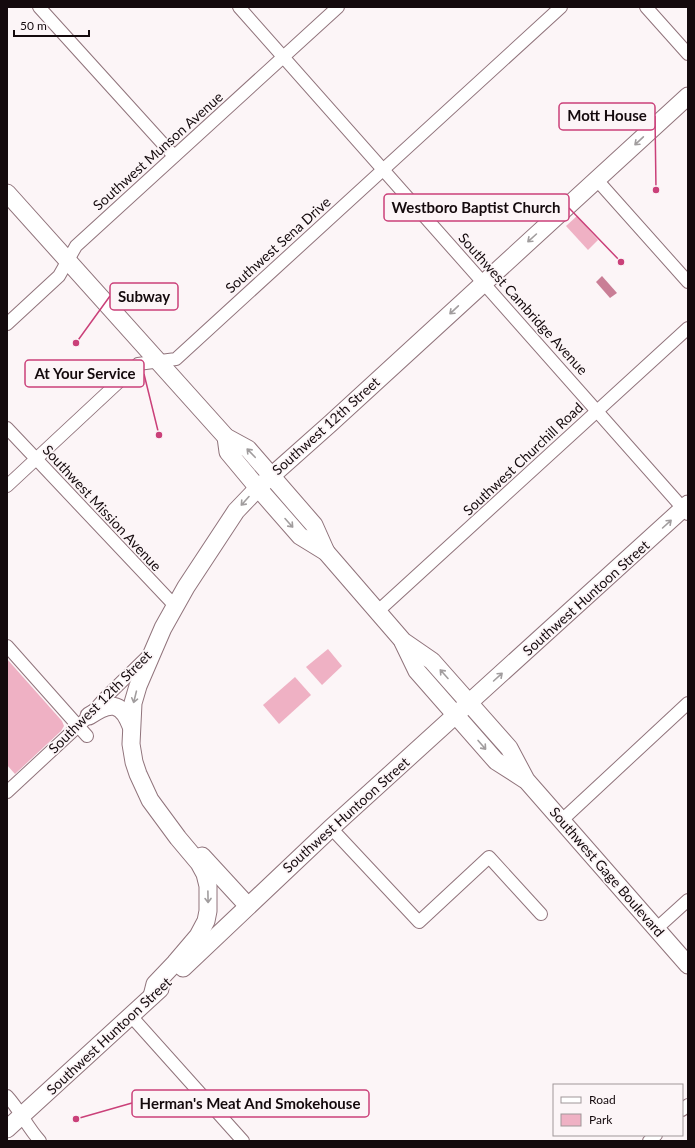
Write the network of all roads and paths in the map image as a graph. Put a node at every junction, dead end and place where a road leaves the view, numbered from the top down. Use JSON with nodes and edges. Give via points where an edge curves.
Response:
{"nodes":[{"id":1,"x":39,"y":7,"type":"edge"},
{"id":2,"x":239,"y":7,"type":"edge"},
{"id":3,"x":338,"y":7,"type":"edge"},
{"id":4,"x":561,"y":7,"type":"edge"},
{"id":5,"x":646,"y":7,"type":"edge"},
{"id":6,"x":688,"y":54,"type":"edge"},
{"id":7,"x":284,"y":56,"type":"junction"},
{"id":8,"x":688,"y":96,"type":"edge"},
{"id":9,"x":174,"y":156,"type":"junction"},
{"id":10,"x":384,"y":169,"type":"junction"},
{"id":11,"x":597,"y":180,"type":"junction"},
{"id":12,"x":7,"y":193,"type":"edge"},
{"id":13,"x":68,"y":260,"type":"junction"},
{"id":14,"x":688,"y":282,"type":"edge"},
{"id":15,"x":483,"y":283,"type":"junction"},
{"id":16,"x":7,"y":324,"type":"edge"},
{"id":17,"x":688,"y":328,"type":"edge"},
{"id":18,"x":157,"y":360,"type":"junction"},
{"id":19,"x":598,"y":410,"type":"junction"},
{"id":20,"x":7,"y":428,"type":"edge"},
{"id":21,"x":226,"y":437,"type":"junction"},
{"id":22,"x":36,"y":460,"type":"junction"},
{"id":23,"x":271,"y":475,"type":"junction"},
{"id":24,"x":7,"y":486,"type":"edge"},
{"id":25,"x":258,"y":488,"type":"junction"},
{"id":26,"x":686,"y":509,"type":"edge"},
{"id":27,"x":326,"y":552,"type":"junction"},
{"id":28,"x":176,"y":607,"type":"junction"},
{"id":29,"x":377,"y":612,"type":"junction"},
{"id":30,"x":403,"y":641,"type":"junction"},
{"id":31,"x":7,"y":646,"type":"edge"},
{"id":32,"x":154,"y":647,"type":"junction"},
{"id":33,"x":469,"y":703,"type":"junction"},
{"id":34,"x":688,"y":703,"type":"edge"},
{"id":35,"x":456,"y":715,"type":"junction"},
{"id":36,"x":84,"y":721,"type":"junction"},
{"id":37,"x":131,"y":726,"type":"junction"},
{"id":38,"x":87,"y":736,"type":"dead end"},
{"id":39,"x":526,"y":780,"type":"junction"},
{"id":40,"x":7,"y":792,"type":"edge"},
{"id":41,"x":162,"y":817,"type":"junction"},
{"id":42,"x":561,"y":821,"type":"junction"},
{"id":43,"x":332,"y":828,"type":"junction"},
{"id":44,"x":688,"y":900,"type":"edge"},
{"id":45,"x":248,"y":906,"type":"junction"},
{"id":46,"x":541,"y":914,"type":"dead end"},
{"id":47,"x":656,"y":929,"type":"junction"},
{"id":48,"x":688,"y":965,"type":"edge"},
{"id":49,"x":152,"y":996,"type":"junction"},
{"id":50,"x":131,"y":1016,"type":"junction"},
{"id":51,"x":7,"y":1096,"type":"edge"},
{"id":52,"x":22,"y":1116,"type":"junction"},
{"id":53,"x":7,"y":1130,"type":"edge"},
{"id":54,"x":40,"y":1141,"type":"edge"},
{"id":55,"x":243,"y":1141,"type":"edge"}],
"edges":[{"from":1,"to":9,"type":"street"},
{"from":2,"to":7,"type":"street","name":"Southwest Cambridge Avenue"},
{"from":3,"to":7,"type":"street","name":"Southwest Munson Avenue"},
{"from":4,"to":10,"type":"street","name":"Southwest Sena Drive"},
{"from":5,"to":6,"type":"street"},
{"from":7,"to":9,"type":"street","name":"Southwest Munson Avenue"},
{"from":7,"to":10,"type":"street","name":"Southwest Cambridge Avenue"},
{"from":8,"to":11,"type":"main road","name":"Southwest 12th Street","one_way":true},
{"from":9,"to":13,"type":"street","name":"Southwest Munson Avenue","via":[[76,246]]},
{"from":10,"to":15,"type":"street","name":"Southwest Cambridge Avenue"},
{"from":10,"to":18,"type":"street","name":"Southwest Sena Drive","via":[[176,359]]},
{"from":11,"to":14,"type":"street"},
{"from":11,"to":15,"type":"main road","name":"Southwest 12th Street","one_way":true},
{"from":12,"to":13,"type":"main road","name":"Southwest Gage Boulevard"},
{"from":13,"to":16,"type":"street","name":"Southwest Munson Avenue","via":[[59,276]]},
{"from":13,"to":18,"type":"main road","name":"Southwest Gage Boulevard"},
{"from":15,"to":19,"type":"street","name":"Southwest Cambridge Avenue"},
{"from":15,"to":23,"type":"main road","name":"Southwest 12th Street","one_way":true},
{"from":17,"to":19,"type":"street","name":"Southwest Churchill Road"},
{"from":18,"to":21,"type":"main road","name":"Southwest Gage Boulevard"},
{"from":18,"to":22,"type":"street","name":"Southwest Sena Drive","via":[[138,364]]},
{"from":19,"to":26,"type":"street","name":"Southwest Cambridge Avenue"},
{"from":19,"to":29,"type":"street","name":"Southwest Churchill Road"},
{"from":20,"to":22,"type":"street","name":"Southwest Mission Avenue"},
{"from":23,"to":21,"type":"main road","name":"Southwest Gage Boulevard","one_way":true,"via":[[248,449]]},
{"from":21,"to":25,"type":"main road","name":"Southwest Gage Boulevard","via":[[228,452]]},
{"from":22,"to":24,"type":"street","name":"Southwest Sena Drive"},
{"from":22,"to":28,"type":"street","name":"Southwest Mission Avenue"},
{"from":23,"to":25,"type":"main road","name":"Southwest 12th Street"},
{"from":23,"to":27,"type":"main road","name":"Southwest Gage Boulevard","via":[[314,524]]},
{"from":25,"to":27,"type":"main road","name":"Southwest Gage Boulevard","one_way":true,"via":[[300,536]]},
{"from":25,"to":28,"type":"main road","name":"Southwest 12th Street","one_way":true,"via":[[236,511],[186,587]]},
{"from":33,"to":26,"type":"main road","name":"Southwest Huntoon Street","one_way":true},
{"from":27,"to":29,"type":"main road","name":"Southwest Gage Boulevard"},
{"from":28,"to":32,"type":"main road","name":"Southwest 12th Street"},
{"from":29,"to":30,"type":"main road","name":"Southwest Gage Boulevard"},
{"from":33,"to":30,"type":"main road","name":"Southwest Gage Boulevard","one_way":true,"via":[[432,661]]},
{"from":30,"to":35,"type":"main road","name":"Southwest Gage Boulevard","via":[[417,671]]},
{"from":31,"to":36,"type":"street"},
{"from":32,"to":36,"type":"street","name":"Southwest 12th Street","via":[[143,662]]},
{"from":32,"to":37,"type":"main road","one_way":true,"via":[[138,686]]},
{"from":33,"to":35,"type":"main road","name":"Southwest Huntoon Street"},
{"from":33,"to":39,"type":"main road","name":"Southwest Gage Boulevard","via":[[509,748]]},
{"from":34,"to":42,"type":"street"},
{"from":35,"to":39,"type":"main road","name":"Southwest Gage Boulevard","one_way":true,"via":[[496,761]]},
{"from":35,"to":43,"type":"main road","name":"Southwest Huntoon Street"},
{"from":36,"to":37,"type":"main road","via":[[100,708],[115,706],[121,708]]},
{"from":36,"to":38,"type":"street"},
{"from":36,"to":40,"type":"street","name":"Southwest 12th Street"},
{"from":37,"to":41,"type":"main road","via":[[131,744],[138,774],[150,800]]},
{"from":39,"to":42,"type":"main road","name":"Southwest Gage Boulevard"},
{"from":41,"to":45,"type":"main road"},
{"from":41,"to":49,"type":"main road","one_way":true,"via":[[205,874],[209,904],[206,921],[198,936],[155,984]]},
{"from":42,"to":47,"type":"main road","name":"Southwest Gage Boulevard"},
{"from":43,"to":45,"type":"main road","name":"Southwest Huntoon Street"},
{"from":43,"to":46,"type":"street","via":[[419,922],[489,857]]},
{"from":44,"to":47,"type":"street"},
{"from":45,"to":49,"type":"main road","name":"Southwest Huntoon Street"},
{"from":47,"to":48,"type":"main road","name":"Southwest Gage Boulevard"},
{"from":49,"to":50,"type":"main road","name":"Southwest Huntoon Street"},
{"from":50,"to":52,"type":"main road","name":"Southwest Huntoon Street"},
{"from":50,"to":55,"type":"street"},
{"from":51,"to":52,"type":"street"},
{"from":52,"to":53,"type":"main road","name":"Southwest Huntoon Street"},
{"from":52,"to":54,"type":"street","via":[[31,1132]]}]}
